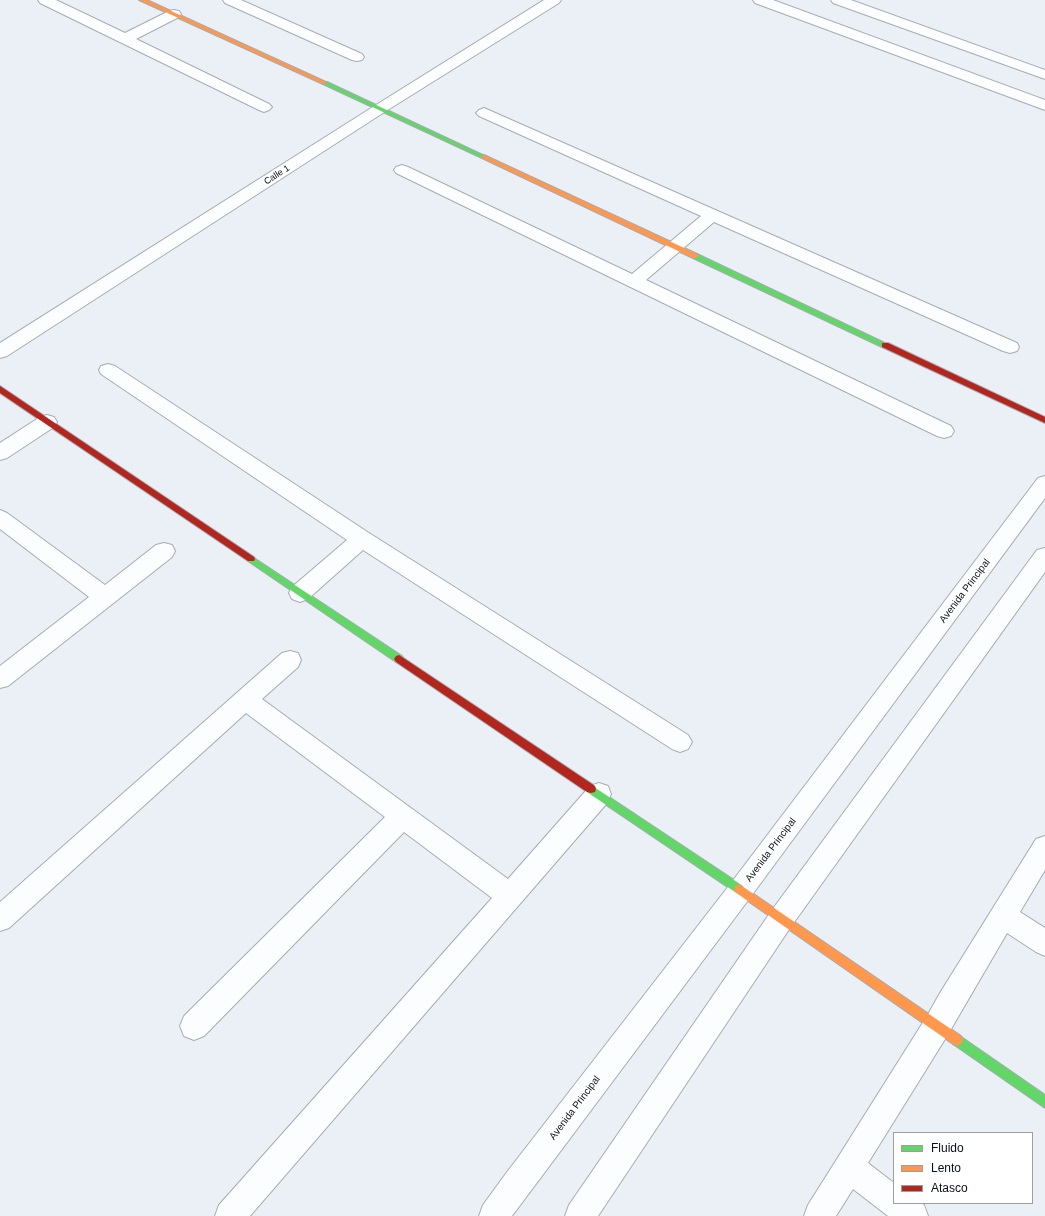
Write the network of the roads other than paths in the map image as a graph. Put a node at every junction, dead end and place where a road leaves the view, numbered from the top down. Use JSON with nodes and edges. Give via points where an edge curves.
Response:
{"nodes":[{"id":1,"x":45,"y":0,"type":"edge"},
{"id":2,"x":142,"y":0,"type":"edge"},
{"id":3,"x":230,"y":0,"type":"edge"},
{"id":4,"x":554,"y":0,"type":"edge"},
{"id":5,"x":760,"y":0,"type":"edge"},
{"id":6,"x":838,"y":0,"type":"edge"},
{"id":7,"x":174,"y":14,"type":"junction"},
{"id":8,"x":938,"y":37,"type":"junction"},
{"id":9,"x":125,"y":39,"type":"junction"},
{"id":10,"x":357,"y":57,"type":"dead end"},
{"id":11,"x":914,"y":57,"type":"junction"},
{"id":12,"x":1045,"y":66,"type":"edge"},
{"id":13,"x":1022,"y":67,"type":"junction"},
{"id":14,"x":1045,"y":75,"type":"edge"},
{"id":15,"x":1045,"y":105,"type":"edge"},
{"id":16,"x":264,"y":108,"type":"dead end"},
{"id":17,"x":381,"y":108,"type":"junction"},
{"id":18,"x":484,"y":113,"type":"dead end"},
{"id":19,"x":402,"y":170,"type":"dead end"},
{"id":20,"x":712,"y":215,"type":"junction"},
{"id":21,"x":675,"y":246,"type":"junction"},
{"id":22,"x":633,"y":282,"type":"junction"},
{"id":23,"x":1010,"y":347,"type":"dead end"},
{"id":24,"x":0,"y":352,"type":"edge"},
{"id":25,"x":108,"y":370,"type":"dead end"},
{"id":26,"x":0,"y":389,"type":"edge"},
{"id":27,"x":1045,"y":420,"type":"edge"},
{"id":28,"x":47,"y":422,"type":"junction"},
{"id":29,"x":944,"y":431,"type":"dead end"},
{"id":30,"x":0,"y":453,"type":"edge"},
{"id":31,"x":1045,"y":483,"type":"edge"},
{"id":32,"x":0,"y":518,"type":"edge"},
{"id":33,"x":362,"y":539,"type":"junction"},
{"id":34,"x":164,"y":551,"type":"dead end"},
{"id":35,"x":1045,"y":556,"type":"edge"},
{"id":36,"x":300,"y":593,"type":"junction"},
{"id":37,"x":105,"y":597,"type":"junction"},
{"id":38,"x":290,"y":660,"type":"dead end"},
{"id":39,"x":0,"y":679,"type":"edge"},
{"id":40,"x":246,"y":700,"type":"junction"},
{"id":41,"x":680,"y":742,"type":"dead end"},
{"id":42,"x":599,"y":794,"type":"junction"},
{"id":43,"x":403,"y":816,"type":"junction"},
{"id":44,"x":1045,"y":847,"type":"edge"},
{"id":45,"x":740,"y":891,"type":"junction"},
{"id":46,"x":510,"y":896,"type":"junction"},
{"id":47,"x":1003,"y":916,"type":"junction"},
{"id":48,"x":0,"y":919,"type":"edge"},
{"id":49,"x":781,"y":919,"type":"junction"},
{"id":50,"x":1045,"y":943,"type":"edge"},
{"id":51,"x":194,"y":1026,"type":"dead end"},
{"id":52,"x":937,"y":1026,"type":"junction"},
{"id":53,"x":1045,"y":1102,"type":"edge"},
{"id":54,"x":849,"y":1167,"type":"junction"},
{"id":55,"x":893,"y":1200,"type":"edge"},
{"id":56,"x":898,"y":1204,"type":"edge"},
{"id":57,"x":230,"y":1216,"type":"edge"},
{"id":58,"x":494,"y":1216,"type":"edge"},
{"id":59,"x":580,"y":1216,"type":"edge"},
{"id":60,"x":819,"y":1216,"type":"edge"},
{"id":61,"x":913,"y":1216,"type":"edge"}],
"edges":[{"from":1,"to":9,"type":"street"},
{"from":2,"to":7,"type":"street"},
{"from":3,"to":10,"type":"street"},
{"from":4,"to":17,"type":"street","name":"Calle 1"},
{"from":5,"to":11,"type":"street"},
{"from":6,"to":8,"type":"street"},
{"from":7,"to":9,"type":"street"},
{"from":7,"to":17,"type":"street"},
{"from":8,"to":11,"type":"street"},
{"from":8,"to":13,"type":"street"},
{"from":9,"to":16,"type":"street"},
{"from":11,"to":15,"type":"street"},
{"from":12,"to":13,"type":"street"},
{"from":13,"to":14,"type":"street"},
{"from":17,"to":21,"type":"street"},
{"from":17,"to":24,"type":"street","name":"Calle 1"},
{"from":18,"to":20,"type":"street"},
{"from":19,"to":22,"type":"street"},
{"from":20,"to":21,"type":"street"},
{"from":20,"to":23,"type":"street"},
{"from":21,"to":22,"type":"street"},
{"from":21,"to":27,"type":"street"},
{"from":22,"to":29,"type":"street"},
{"from":25,"to":33,"type":"street"},
{"from":26,"to":28,"type":"street"},
{"from":28,"to":30,"type":"street"},
{"from":28,"to":36,"type":"street"},
{"from":31,"to":45,"type":"street","name":"Avenida Principal"},
{"from":32,"to":37,"type":"street"},
{"from":33,"to":36,"type":"street"},
{"from":33,"to":41,"type":"street"},
{"from":34,"to":37,"type":"street"},
{"from":35,"to":49,"type":"street"},
{"from":36,"to":42,"type":"street"},
{"from":37,"to":39,"type":"street"},
{"from":38,"to":40,"type":"street"},
{"from":40,"to":43,"type":"street"},
{"from":40,"to":48,"type":"street"},
{"from":42,"to":45,"type":"street"},
{"from":42,"to":46,"type":"street"},
{"from":43,"to":46,"type":"street"},
{"from":43,"to":51,"type":"street"},
{"from":44,"to":47,"type":"street"},
{"from":45,"to":49,"type":"street"},
{"from":45,"to":58,"type":"street","name":"Avenida Principal"},
{"from":46,"to":57,"type":"street"},
{"from":47,"to":50,"type":"street"},
{"from":47,"to":52,"type":"street"},
{"from":49,"to":52,"type":"street"},
{"from":49,"to":59,"type":"street"},
{"from":52,"to":53,"type":"street"},
{"from":52,"to":54,"type":"street"},
{"from":54,"to":55,"type":"street"},
{"from":54,"to":60,"type":"street"},
{"from":56,"to":61,"type":"street"}]}
